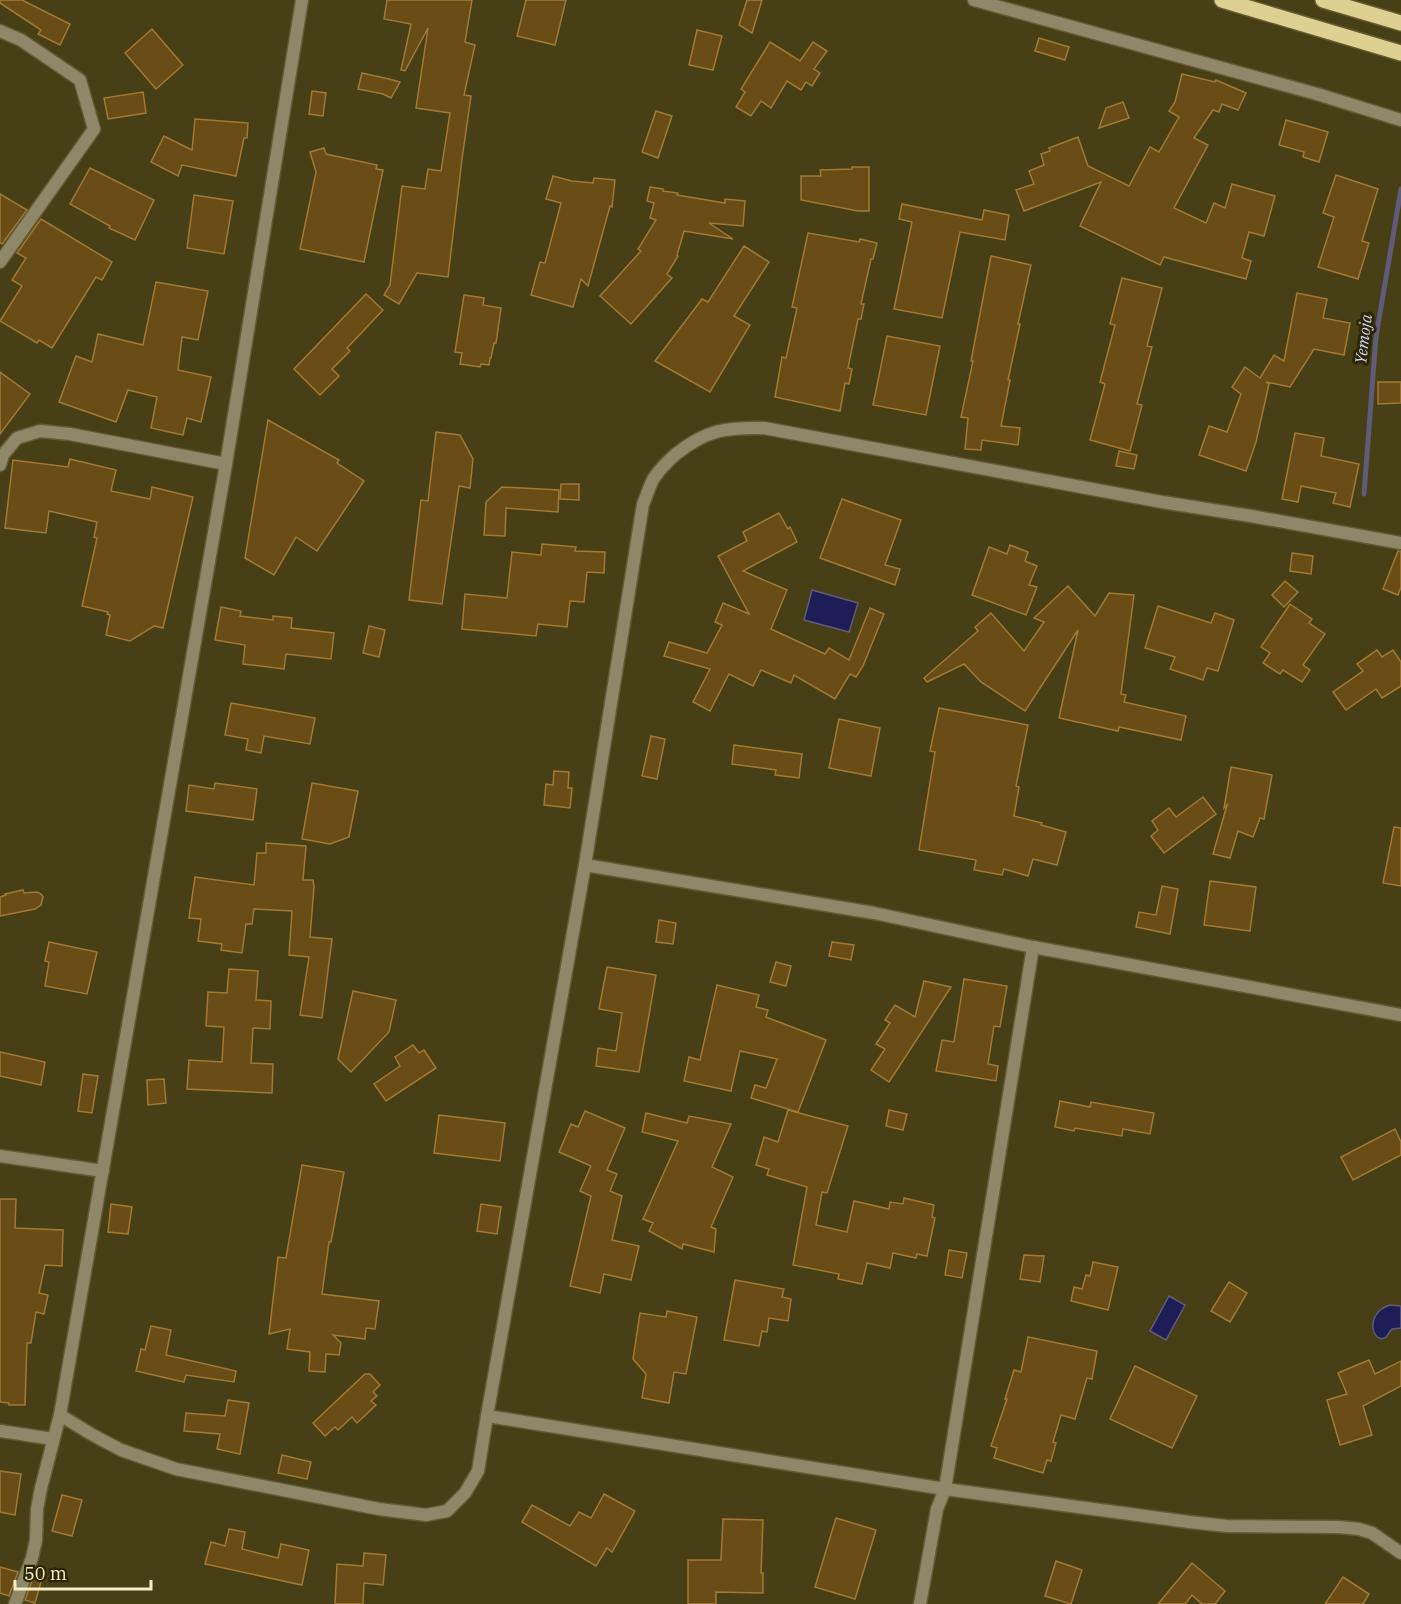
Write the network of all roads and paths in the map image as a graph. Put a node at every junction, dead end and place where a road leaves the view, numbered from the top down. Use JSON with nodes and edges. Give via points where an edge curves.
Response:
{"nodes":[{"id":1,"x":302,"y":0,"type":"edge"},
{"id":2,"x":974,"y":0,"type":"edge"},
{"id":3,"x":1222,"y":0,"type":"edge"},
{"id":4,"x":1323,"y":0,"type":"edge"},
{"id":5,"x":1401,"y":23,"type":"edge"},
{"id":6,"x":0,"y":32,"type":"edge"},
{"id":7,"x":1401,"y":53,"type":"edge"},
{"id":8,"x":1401,"y":120,"type":"edge"},
{"id":9,"x":0,"y":262,"type":"edge"},
{"id":10,"x":226,"y":464,"type":"junction"},
{"id":11,"x":0,"y":465,"type":"edge"},
{"id":12,"x":1401,"y":543,"type":"edge"},
{"id":13,"x":585,"y":865,"type":"junction"},
{"id":14,"x":1033,"y":947,"type":"junction"},
{"id":15,"x":1401,"y":1015,"type":"edge"},
{"id":16,"x":0,"y":1156,"type":"edge"},
{"id":17,"x":103,"y":1171,"type":"junction"},
{"id":18,"x":60,"y":1415,"type":"junction"},
{"id":19,"x":487,"y":1416,"type":"junction"},
{"id":20,"x":0,"y":1431,"type":"edge"},
{"id":21,"x":54,"y":1439,"type":"junction"},
{"id":22,"x":945,"y":1489,"type":"junction"},
{"id":23,"x":1401,"y":1553,"type":"edge"},
{"id":24,"x":15,"y":1604,"type":"edge"},
{"id":25,"x":920,"y":1604,"type":"edge"}],
"edges":[{"from":1,"to":10,"type":"street"},
{"from":2,"to":8,"type":"street"},
{"from":3,"to":7,"type":"main road"},
{"from":4,"to":5,"type":"main road"},
{"from":6,"to":9,"type":"street","via":[[21,40],[80,80],[94,129]]},
{"from":10,"to":11,"type":"street","via":[[40,431],[17,438]]},
{"from":10,"to":17,"type":"street"},
{"from":12,"to":13,"type":"street","via":[[764,428],[719,430],[699,438],[666,463],[652,479],[643,504]]},
{"from":13,"to":14,"type":"street","via":[[874,913]]},
{"from":13,"to":19,"type":"street"},
{"from":14,"to":15,"type":"street"},
{"from":14,"to":22,"type":"street"},
{"from":16,"to":17,"type":"street"},
{"from":17,"to":18,"type":"street"},
{"from":18,"to":19,"type":"street","via":[[121,1450],[176,1469],[426,1515],[447,1511],[465,1493],[478,1471]]},
{"from":18,"to":21,"type":"street"},
{"from":19,"to":22,"type":"street"},
{"from":20,"to":21,"type":"street"},
{"from":21,"to":24,"type":"street","via":[[37,1509],[32,1558]]},
{"from":22,"to":23,"type":"street","via":[[1218,1525],[1359,1529]]},
{"from":22,"to":25,"type":"street","via":[[937,1509]]}]}
